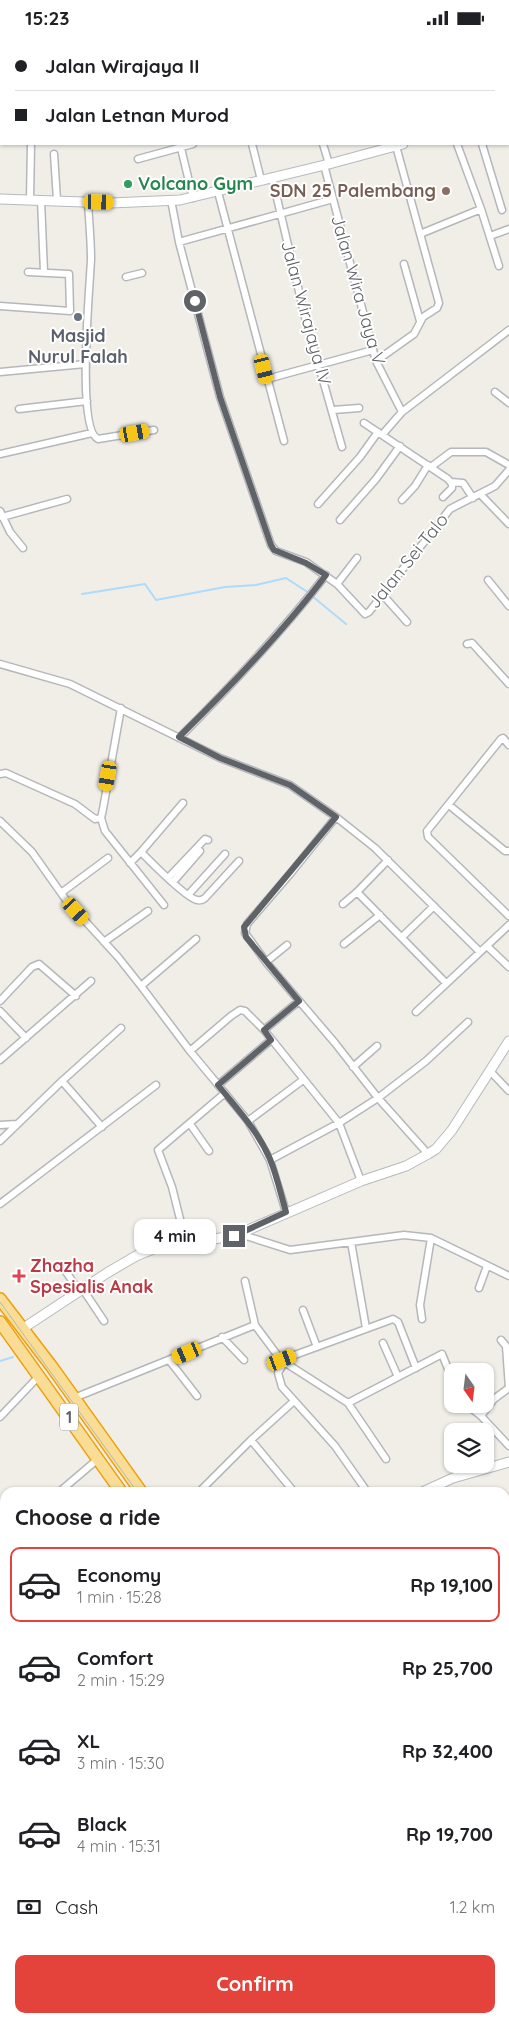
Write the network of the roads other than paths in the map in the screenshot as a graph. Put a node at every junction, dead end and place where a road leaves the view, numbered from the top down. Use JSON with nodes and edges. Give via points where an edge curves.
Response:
{"nodes":[{"id":1,"x":31,"y":145,"type":"edge"},
{"id":2,"x":181,"y":145,"type":"edge"},
{"id":3,"x":252,"y":145,"type":"edge"},
{"id":4,"x":323,"y":145,"type":"edge"},
{"id":5,"x":400,"y":145,"type":"edge"},
{"id":6,"x":457,"y":145,"type":"edge"},
{"id":7,"x":482,"y":145,"type":"edge"},
{"id":8,"x":54,"y":154,"type":"dead end"},
{"id":9,"x":138,"y":159,"type":"dead end"},
{"id":10,"x":326,"y":165,"type":"junction"},
{"id":11,"x":272,"y":177,"type":"junction"},
{"id":12,"x":260,"y":180,"type":"junction"},
{"id":13,"x":218,"y":191,"type":"junction"},
{"id":14,"x":193,"y":197,"type":"junction"},
{"id":15,"x":0,"y":199,"type":"edge"},
{"id":16,"x":333,"y":199,"type":"junction"},
{"id":17,"x":30,"y":200,"type":"junction"},
{"id":18,"x":41,"y":200,"type":"junction"},
{"id":19,"x":57,"y":200,"type":"junction"},
{"id":20,"x":171,"y":200,"type":"junction"},
{"id":21,"x":88,"y":202,"type":"junction"},
{"id":22,"x":480,"y":209,"type":"junction"},
{"id":23,"x":502,"y":210,"type":"dead end"},
{"id":24,"x":280,"y":213,"type":"junction"},
{"id":25,"x":228,"y":227,"type":"junction"},
{"id":26,"x":509,"y":229,"type":"edge"},
{"id":27,"x":420,"y":234,"type":"junction"},
{"id":28,"x":490,"y":236,"type":"junction"},
{"id":29,"x":179,"y":241,"type":"junction"},
{"id":30,"x":404,"y":264,"type":"dead end"},
{"id":31,"x":500,"y":265,"type":"dead end"},
{"id":32,"x":28,"y":271,"type":"dead end"},
{"id":33,"x":44,"y":272,"type":"junction"},
{"id":34,"x":142,"y":273,"type":"dead end"},
{"id":35,"x":126,"y":277,"type":"dead end"},
{"id":36,"x":0,"y":306,"type":"edge"},
{"id":37,"x":420,"y":321,"type":"junction"},
{"id":38,"x":509,"y":330,"type":"edge"},
{"id":39,"x":373,"y":350,"type":"junction"},
{"id":40,"x":376,"y":361,"type":"junction"},
{"id":41,"x":85,"y":364,"type":"junction"},
{"id":42,"x":318,"y":364,"type":"junction"},
{"id":43,"x":0,"y":372,"type":"edge"},
{"id":44,"x":267,"y":379,"type":"junction"},
{"id":45,"x":495,"y":393,"type":"dead end"},
{"id":46,"x":87,"y":401,"type":"junction"},
{"id":47,"x":509,"y":403,"type":"edge"},
{"id":48,"x":360,"y":408,"type":"dead end"},
{"id":49,"x":19,"y":409,"type":"dead end"},
{"id":50,"x":333,"y":410,"type":"junction"},
{"id":51,"x":402,"y":412,"type":"junction"},
{"id":52,"x":364,"y":423,"type":"dead end"},
{"id":53,"x":154,"y":430,"type":"dead end"},
{"id":54,"x":92,"y":433,"type":"junction"},
{"id":55,"x":380,"y":434,"type":"junction"},
{"id":56,"x":284,"y":441,"type":"dead end"},
{"id":57,"x":400,"y":446,"type":"junction"},
{"id":58,"x":342,"y":447,"type":"dead end"},
{"id":59,"x":0,"y":454,"type":"edge"},
{"id":60,"x":509,"y":465,"type":"edge"},
{"id":61,"x":429,"y":466,"type":"junction"},
{"id":62,"x":509,"y":469,"type":"edge"},
{"id":63,"x":451,"y":482,"type":"junction"},
{"id":64,"x":481,"y":495,"type":"junction"},
{"id":65,"x":443,"y":497,"type":"dead end"},
{"id":66,"x":473,"y":498,"type":"junction"},
{"id":67,"x":68,"y":499,"type":"dead end"},
{"id":68,"x":402,"y":500,"type":"dead end"},
{"id":69,"x":318,"y":503,"type":"dead end"},
{"id":70,"x":1,"y":514,"type":"edge"},
{"id":71,"x":340,"y":520,"type":"dead end"},
{"id":72,"x":509,"y":524,"type":"edge"},
{"id":73,"x":23,"y":548,"type":"dead end"},
{"id":74,"x":356,"y":559,"type":"dead end"},
{"id":75,"x":326,"y":575,"type":"junction"},
{"id":76,"x":488,"y":580,"type":"dead end"},
{"id":77,"x":337,"y":584,"type":"junction"},
{"id":78,"x":382,"y":594,"type":"junction"},
{"id":79,"x":509,"y":606,"type":"edge"},
{"id":80,"x":406,"y":622,"type":"dead end"},
{"id":81,"x":469,"y":644,"type":"dead end"},
{"id":82,"x":0,"y":665,"type":"edge"},
{"id":83,"x":509,"y":684,"type":"edge"},
{"id":84,"x":121,"y":708,"type":"junction"},
{"id":85,"x":179,"y":737,"type":"junction"},
{"id":86,"x":509,"y":745,"type":"edge"},
{"id":87,"x":0,"y":774,"type":"edge"},
{"id":88,"x":0,"y":778,"type":"edge"},
{"id":89,"x":183,"y":803,"type":"dead end"},
{"id":90,"x":449,"y":805,"type":"junction"},
{"id":91,"x":102,"y":818,"type":"junction"},
{"id":92,"x":337,"y":818,"type":"junction"},
{"id":93,"x":0,"y":821,"type":"edge"},
{"id":94,"x":509,"y":851,"type":"edge"},
{"id":95,"x":140,"y":852,"type":"junction"},
{"id":96,"x":225,"y":855,"type":"dead end"},
{"id":97,"x":108,"y":858,"type":"dead end"},
{"id":98,"x":239,"y":861,"type":"dead end"},
{"id":99,"x":388,"y":861,"type":"junction"},
{"id":100,"x":130,"y":863,"type":"junction"},
{"id":101,"x":171,"y":880,"type":"junction"},
{"id":102,"x":357,"y":892,"type":"junction"},
{"id":103,"x":60,"y":893,"type":"junction"},
{"id":104,"x":188,"y":895,"type":"junction"},
{"id":105,"x":343,"y":904,"type":"dead end"},
{"id":106,"x":164,"y":905,"type":"dead end"},
{"id":107,"x":434,"y":906,"type":"junction"},
{"id":108,"x":148,"y":911,"type":"dead end"},
{"id":109,"x":380,"y":915,"type":"junction"},
{"id":110,"x":509,"y":916,"type":"edge"},
{"id":111,"x":509,"y":925,"type":"edge"},
{"id":112,"x":402,"y":937,"type":"junction"},
{"id":113,"x":196,"y":939,"type":"dead end"},
{"id":114,"x":104,"y":942,"type":"junction"},
{"id":115,"x":287,"y":945,"type":"dead end"},
{"id":116,"x":344,"y":945,"type":"dead end"},
{"id":117,"x":487,"y":946,"type":"junction"},
{"id":118,"x":479,"y":951,"type":"junction"},
{"id":119,"x":266,"y":962,"type":"junction"},
{"id":120,"x":509,"y":967,"type":"edge"},
{"id":121,"x":91,"y":981,"type":"dead end"},
{"id":122,"x":446,"y":983,"type":"junction"},
{"id":123,"x":141,"y":986,"type":"junction"},
{"id":124,"x":76,"y":996,"type":"junction"},
{"id":125,"x":0,"y":1001,"type":"edge"},
{"id":126,"x":299,"y":1001,"type":"junction"},
{"id":127,"x":0,"y":1011,"type":"edge"},
{"id":128,"x":416,"y":1011,"type":"dead end"},
{"id":129,"x":468,"y":1022,"type":"dead end"},
{"id":130,"x":122,"y":1028,"type":"dead end"},
{"id":131,"x":264,"y":1030,"type":"junction"},
{"id":132,"x":26,"y":1038,"type":"junction"},
{"id":133,"x":271,"y":1040,"type":"junction"},
{"id":134,"x":509,"y":1041,"type":"edge"},
{"id":135,"x":377,"y":1046,"type":"dead end"},
{"id":136,"x":190,"y":1051,"type":"junction"},
{"id":137,"x":0,"y":1060,"type":"edge"},
{"id":138,"x":352,"y":1067,"type":"junction"},
{"id":139,"x":490,"y":1071,"type":"junction"},
{"id":140,"x":303,"y":1080,"type":"junction"},
{"id":141,"x":62,"y":1081,"type":"junction"},
{"id":142,"x":156,"y":1085,"type":"dead end"},
{"id":143,"x":218,"y":1085,"type":"junction"},
{"id":144,"x":509,"y":1091,"type":"edge"},
{"id":145,"x":225,"y":1093,"type":"junction"},
{"id":146,"x":378,"y":1098,"type":"junction"},
{"id":147,"x":248,"y":1121,"type":"junction"},
{"id":148,"x":339,"y":1123,"type":"junction"},
{"id":149,"x":17,"y":1124,"type":"junction"},
{"id":150,"x":190,"y":1124,"type":"junction"},
{"id":151,"x":0,"y":1125,"type":"edge"},
{"id":152,"x":102,"y":1127,"type":"junction"},
{"id":153,"x":0,"y":1141,"type":"edge"},
{"id":154,"x":209,"y":1151,"type":"dead end"},
{"id":155,"x":428,"y":1154,"type":"junction"},
{"id":156,"x":270,"y":1160,"type":"junction"},
{"id":157,"x":361,"y":1181,"type":"junction"},
{"id":158,"x":0,"y":1204,"type":"edge"},
{"id":159,"x":286,"y":1212,"type":"junction"},
{"id":160,"x":240,"y":1233,"type":"junction"},
{"id":161,"x":431,"y":1238,"type":"junction"},
{"id":162,"x":351,"y":1242,"type":"junction"},
{"id":163,"x":186,"y":1243,"type":"junction"},
{"id":164,"x":62,"y":1266,"type":"dead end"},
{"id":165,"x":487,"y":1266,"type":"junction"},
{"id":166,"x":509,"y":1276,"type":"edge"},
{"id":167,"x":245,"y":1281,"type":"dead end"},
{"id":168,"x":479,"y":1288,"type":"dead end"},
{"id":169,"x":81,"y":1289,"type":"junction"},
{"id":170,"x":0,"y":1299,"type":"edge"},
{"id":171,"x":303,"y":1310,"type":"dead end"},
{"id":172,"x":422,"y":1319,"type":"dead end"},
{"id":173,"x":104,"y":1321,"type":"dead end"},
{"id":174,"x":0,"y":1322,"type":"edge"},
{"id":175,"x":255,"y":1325,"type":"junction"},
{"id":176,"x":366,"y":1328,"type":"junction"},
{"id":177,"x":22,"y":1329,"type":"junction"},
{"id":178,"x":222,"y":1337,"type":"junction"},
{"id":179,"x":501,"y":1340,"type":"dead end"},
{"id":180,"x":383,"y":1343,"type":"dead end"},
{"id":181,"x":317,"y":1347,"type":"junction"},
{"id":182,"x":169,"y":1360,"type":"junction"},
{"id":183,"x":244,"y":1360,"type":"dead end"},
{"id":184,"x":283,"y":1362,"type":"junction"},
{"id":185,"x":446,"y":1363,"type":"edge"},
{"id":186,"x":416,"y":1368,"type":"junction"},
{"id":187,"x":39,"y":1376,"type":"junction"},
{"id":188,"x":398,"y":1377,"type":"junction"},
{"id":189,"x":509,"y":1388,"type":"edge"},
{"id":190,"x":197,"y":1397,"type":"dead end"},
{"id":191,"x":74,"y":1398,"type":"junction"},
{"id":192,"x":294,"y":1401,"type":"junction"},
{"id":193,"x":348,"y":1403,"type":"junction"},
{"id":194,"x":477,"y":1413,"type":"edge"},
{"id":195,"x":481,"y":1416,"type":"junction"},
{"id":196,"x":0,"y":1417,"type":"edge"},
{"id":197,"x":251,"y":1440,"type":"junction"},
{"id":198,"x":509,"y":1446,"type":"edge"},
{"id":199,"x":98,"y":1459,"type":"junction"},
{"id":200,"x":386,"y":1459,"type":"dead end"},
{"id":201,"x":509,"y":1462,"type":"edge"},
{"id":202,"x":65,"y":1487,"type":"edge"},
{"id":203,"x":118,"y":1487,"type":"edge"},
{"id":204,"x":138,"y":1487,"type":"edge"},
{"id":205,"x":204,"y":1487,"type":"edge"},
{"id":206,"x":290,"y":1487,"type":"edge"},
{"id":207,"x":364,"y":1487,"type":"edge"},
{"id":208,"x":433,"y":1487,"type":"edge"}],
"edges":[{"from":1,"to":17,"type":"street"},
{"from":2,"to":9,"type":"street"},
{"from":2,"to":14,"type":"street"},
{"from":3,"to":12,"type":"street"},
{"from":4,"to":10,"type":"street","name":"Jalan Wira Jaya V"},
{"from":5,"to":10,"type":"street"},
{"from":5,"to":27,"type":"street"},
{"from":6,"to":22,"type":"street"},
{"from":7,"to":23,"type":"street"},
{"from":8,"to":19,"type":"street"},
{"from":10,"to":11,"type":"street"},
{"from":10,"to":16,"type":"street","name":"Jalan Wira Jaya V"},
{"from":11,"to":12,"type":"street"},
{"from":11,"to":24,"type":"street","name":"Jalan Wirajaya IV"},
{"from":12,"to":13,"type":"street"},
{"from":13,"to":14,"type":"street"},
{"from":13,"to":25,"type":"street"},
{"from":14,"to":20,"type":"street"},
{"from":15,"to":17,"type":"street"},
{"from":16,"to":24,"type":"street"},
{"from":16,"to":39,"type":"street","name":"Jalan Wira Jaya V"},
{"from":17,"to":18,"type":"street"},
{"from":18,"to":19,"type":"street"},
{"from":18,"to":33,"type":"street"},
{"from":19,"to":21,"type":"street"},
{"from":20,"to":21,"type":"street"},
{"from":20,"to":29,"type":"street","name":"Jalan Sei Talo"},
{"from":21,"to":41,"type":"street","via":[[90,260]]},
{"from":22,"to":27,"type":"street"},
{"from":22,"to":28,"type":"street"},
{"from":24,"to":25,"type":"street"},
{"from":24,"to":42,"type":"street","name":"Jalan Wirajaya IV"},
{"from":25,"to":29,"type":"street"},
{"from":25,"to":44,"type":"street"},
{"from":26,"to":28,"type":"street"},
{"from":27,"to":37,"type":"street","via":[[439,303]]},
{"from":28,"to":31,"type":"street"},
{"from":29,"to":75,"type":"street","name":"Jalan Sei Talo","via":[[220,397],[271,545],[274,550]]},
{"from":30,"to":37,"type":"street"},
{"from":32,"to":33,"type":"street"},
{"from":33,"to":36,"type":"street","via":[[68,274],[70,311]]},
{"from":34,"to":35,"type":"street"},
{"from":37,"to":40,"type":"street","via":[[414,334]]},
{"from":38,"to":51,"type":"street"},
{"from":39,"to":40,"type":"street","name":"Jalan Wira Jaya V"},
{"from":39,"to":42,"type":"street"},
{"from":40,"to":51,"type":"street","name":"Jalan Wira Jaya V"},
{"from":41,"to":43,"type":"street"},
{"from":41,"to":46,"type":"street"},
{"from":42,"to":44,"type":"street"},
{"from":42,"to":50,"type":"street","name":"Jalan Wirajaya IV"},
{"from":44,"to":56,"type":"street"},
{"from":45,"to":47,"type":"street"},
{"from":46,"to":49,"type":"street"},
{"from":46,"to":54,"type":"street"},
{"from":48,"to":50,"type":"street"},
{"from":50,"to":58,"type":"street","name":"Jalan Wirajaya IV"},
{"from":51,"to":55,"type":"street"},
{"from":52,"to":55,"type":"street"},
{"from":53,"to":54,"type":"street","via":[[98,439]]},
{"from":54,"to":59,"type":"street"},
{"from":55,"to":57,"type":"street"},
{"from":55,"to":69,"type":"street"},
{"from":57,"to":61,"type":"street"},
{"from":57,"to":71,"type":"street"},
{"from":60,"to":61,"type":"street","via":[[486,452],[451,452]]},
{"from":61,"to":63,"type":"street"},
{"from":61,"to":68,"type":"street"},
{"from":62,"to":64,"type":"street","name":"Jalan Sei Talo","via":[[495,486]]},
{"from":63,"to":65,"type":"street","via":[[452,488]]},
{"from":63,"to":66,"type":"street","via":[[463,483]]},
{"from":64,"to":66,"type":"street","name":"Jalan Sei Talo"},
{"from":64,"to":72,"type":"street"},
{"from":66,"to":78,"type":"street","name":"Jalan Sei Talo","via":[[450,509]]},
{"from":67,"to":70,"type":"street"},
{"from":70,"to":73,"type":"street"},
{"from":74,"to":77,"type":"street"},
{"from":75,"to":77,"type":"street","name":"Jalan Sei Talo"},
{"from":75,"to":85,"type":"street","via":[[236,681]]},
{"from":76,"to":79,"type":"street"},
{"from":77,"to":78,"type":"street","name":"Jalan Sei Talo","via":[[364,613],[369,612]]},
{"from":78,"to":80,"type":"street"},
{"from":81,"to":83,"type":"street"},
{"from":82,"to":84,"type":"street","via":[[70,684]]},
{"from":84,"to":85,"type":"street"},
{"from":84,"to":91,"type":"street"},
{"from":85,"to":92,"type":"street","via":[[220,758],[290,785]]},
{"from":86,"to":90,"type":"street","via":[[501,739]]},
{"from":87,"to":88,"type":"street"},
{"from":87,"to":91,"type":"street","via":[[6,773],[72,802],[95,819]]},
{"from":89,"to":95,"type":"street"},
{"from":90,"to":94,"type":"street"},
{"from":90,"to":110,"type":"street","via":[[430,827],[428,837]]},
{"from":91,"to":100,"type":"street","via":[[105,831]]},
{"from":92,"to":99,"type":"street"},
{"from":92,"to":119,"type":"street","via":[[244,927],[245,935]]},
{"from":93,"to":103,"type":"street","via":[[32,852]]},
{"from":95,"to":100,"type":"street"},
{"from":95,"to":101,"type":"street"},
{"from":96,"to":104,"type":"street"},
{"from":97,"to":103,"type":"street"},
{"from":98,"to":104,"type":"street","via":[[203,899],[197,900]]},
{"from":99,"to":102,"type":"street"},
{"from":99,"to":107,"type":"street"},
{"from":100,"to":106,"type":"street"},
{"from":101,"to":101,"type":"street","via":[[207,839],[208,841]]},
{"from":101,"to":104,"type":"street"},
{"from":102,"to":105,"type":"street"},
{"from":102,"to":109,"type":"street"},
{"from":103,"to":114,"type":"street"},
{"from":107,"to":112,"type":"street"},
{"from":107,"to":118,"type":"street"},
{"from":108,"to":114,"type":"street"},
{"from":109,"to":112,"type":"street"},
{"from":109,"to":116,"type":"street"},
{"from":111,"to":117,"type":"street"},
{"from":112,"to":122,"type":"street"},
{"from":113,"to":123,"type":"street"},
{"from":114,"to":123,"type":"street"},
{"from":115,"to":119,"type":"street"},
{"from":117,"to":118,"type":"street"},
{"from":117,"to":120,"type":"street"},
{"from":118,"to":122,"type":"street"},
{"from":119,"to":126,"type":"street"},
{"from":121,"to":124,"type":"street"},
{"from":122,"to":128,"type":"street"},
{"from":123,"to":136,"type":"street"},
{"from":124,"to":125,"type":"street","via":[[39,964],[32,967]]},
{"from":124,"to":132,"type":"street"},
{"from":126,"to":131,"type":"street"},
{"from":126,"to":138,"type":"street"},
{"from":127,"to":132,"type":"street"},
{"from":129,"to":146,"type":"street","via":[[426,1061]]},
{"from":130,"to":141,"type":"street"},
{"from":131,"to":133,"type":"street"},
{"from":131,"to":136,"type":"street","via":[[240,1010]]},
{"from":132,"to":137,"type":"street"},
{"from":133,"to":140,"type":"street"},
{"from":133,"to":143,"type":"street"},
{"from":134,"to":139,"type":"street"},
{"from":135,"to":138,"type":"street"},
{"from":136,"to":143,"type":"street"},
{"from":138,"to":146,"type":"street"},
{"from":139,"to":144,"type":"street"},
{"from":139,"to":155,"type":"street","via":[[452,1130]]},
{"from":140,"to":147,"type":"street"},
{"from":140,"to":148,"type":"street"},
{"from":141,"to":149,"type":"street"},
{"from":141,"to":152,"type":"street"},
{"from":142,"to":152,"type":"street"},
{"from":143,"to":145,"type":"street"},
{"from":145,"to":147,"type":"street"},
{"from":145,"to":150,"type":"street"},
{"from":146,"to":148,"type":"street"},
{"from":146,"to":155,"type":"street"},
{"from":147,"to":156,"type":"street"},
{"from":148,"to":156,"type":"street"},
{"from":148,"to":157,"type":"street"},
{"from":149,"to":151,"type":"street"},
{"from":149,"to":153,"type":"street"},
{"from":150,"to":154,"type":"street"},
{"from":150,"to":163,"type":"street","via":[[158,1150],[172,1187]]},
{"from":152,"to":158,"type":"street"},
{"from":155,"to":157,"type":"street","via":[[406,1166]]},
{"from":156,"to":159,"type":"street"},
{"from":157,"to":159,"type":"street"},
{"from":159,"to":160,"type":"street"},
{"from":160,"to":162,"type":"street","via":[[290,1250]]},
{"from":160,"to":163,"type":"street"},
{"from":161,"to":162,"type":"street","via":[[404,1235]]},
{"from":161,"to":165,"type":"street"},
{"from":161,"to":172,"type":"street","via":[[420,1305]]},
{"from":162,"to":176,"type":"street"},
{"from":163,"to":169,"type":"street","via":[[158,1247],[136,1256]]},
{"from":164,"to":169,"type":"street"},
{"from":165,"to":166,"type":"street"},
{"from":165,"to":168,"type":"street"},
{"from":167,"to":175,"type":"street"},
{"from":169,"to":173,"type":"street"},
{"from":169,"to":177,"type":"street"},
{"from":170,"to":177,"type":"highway","number":"1"},
{"from":171,"to":181,"type":"street"},
{"from":174,"to":187,"type":"highway","number":"1"},
{"from":175,"to":178,"type":"street"},
{"from":175,"to":184,"type":"street"},
{"from":176,"to":181,"type":"street"},
{"from":176,"to":186,"type":"street","via":[[387,1319],[397,1320]]},
{"from":177,"to":191,"type":"highway","number":"1"},
{"from":178,"to":182,"type":"street"},
{"from":178,"to":183,"type":"street"},
{"from":179,"to":189,"type":"street","via":[[506,1346]]},
{"from":180,"to":188,"type":"street"},
{"from":181,"to":184,"type":"street"},
{"from":182,"to":190,"type":"street"},
{"from":182,"to":191,"type":"street"},
{"from":184,"to":192,"type":"street","via":[[278,1373],[279,1381]]},
{"from":184,"to":193,"type":"street"},
{"from":185,"to":186,"type":"street","via":[[442,1354]]},
{"from":186,"to":188,"type":"street"},
{"from":187,"to":196,"type":"street"},
{"from":187,"to":199,"type":"highway","number":"1"},
{"from":188,"to":193,"type":"street"},
{"from":189,"to":195,"type":"street","via":[[494,1399]]},
{"from":191,"to":204,"type":"highway","number":"1"},
{"from":192,"to":197,"type":"street"},
{"from":192,"to":207,"type":"street","via":[[335,1446]]},
{"from":193,"to":200,"type":"street"},
{"from":194,"to":195,"type":"street"},
{"from":195,"to":198,"type":"street"},
{"from":197,"to":205,"type":"street"},
{"from":197,"to":206,"type":"street"},
{"from":199,"to":202,"type":"street"},
{"from":199,"to":203,"type":"highway","number":"1"},
{"from":201,"to":208,"type":"street"}]}
